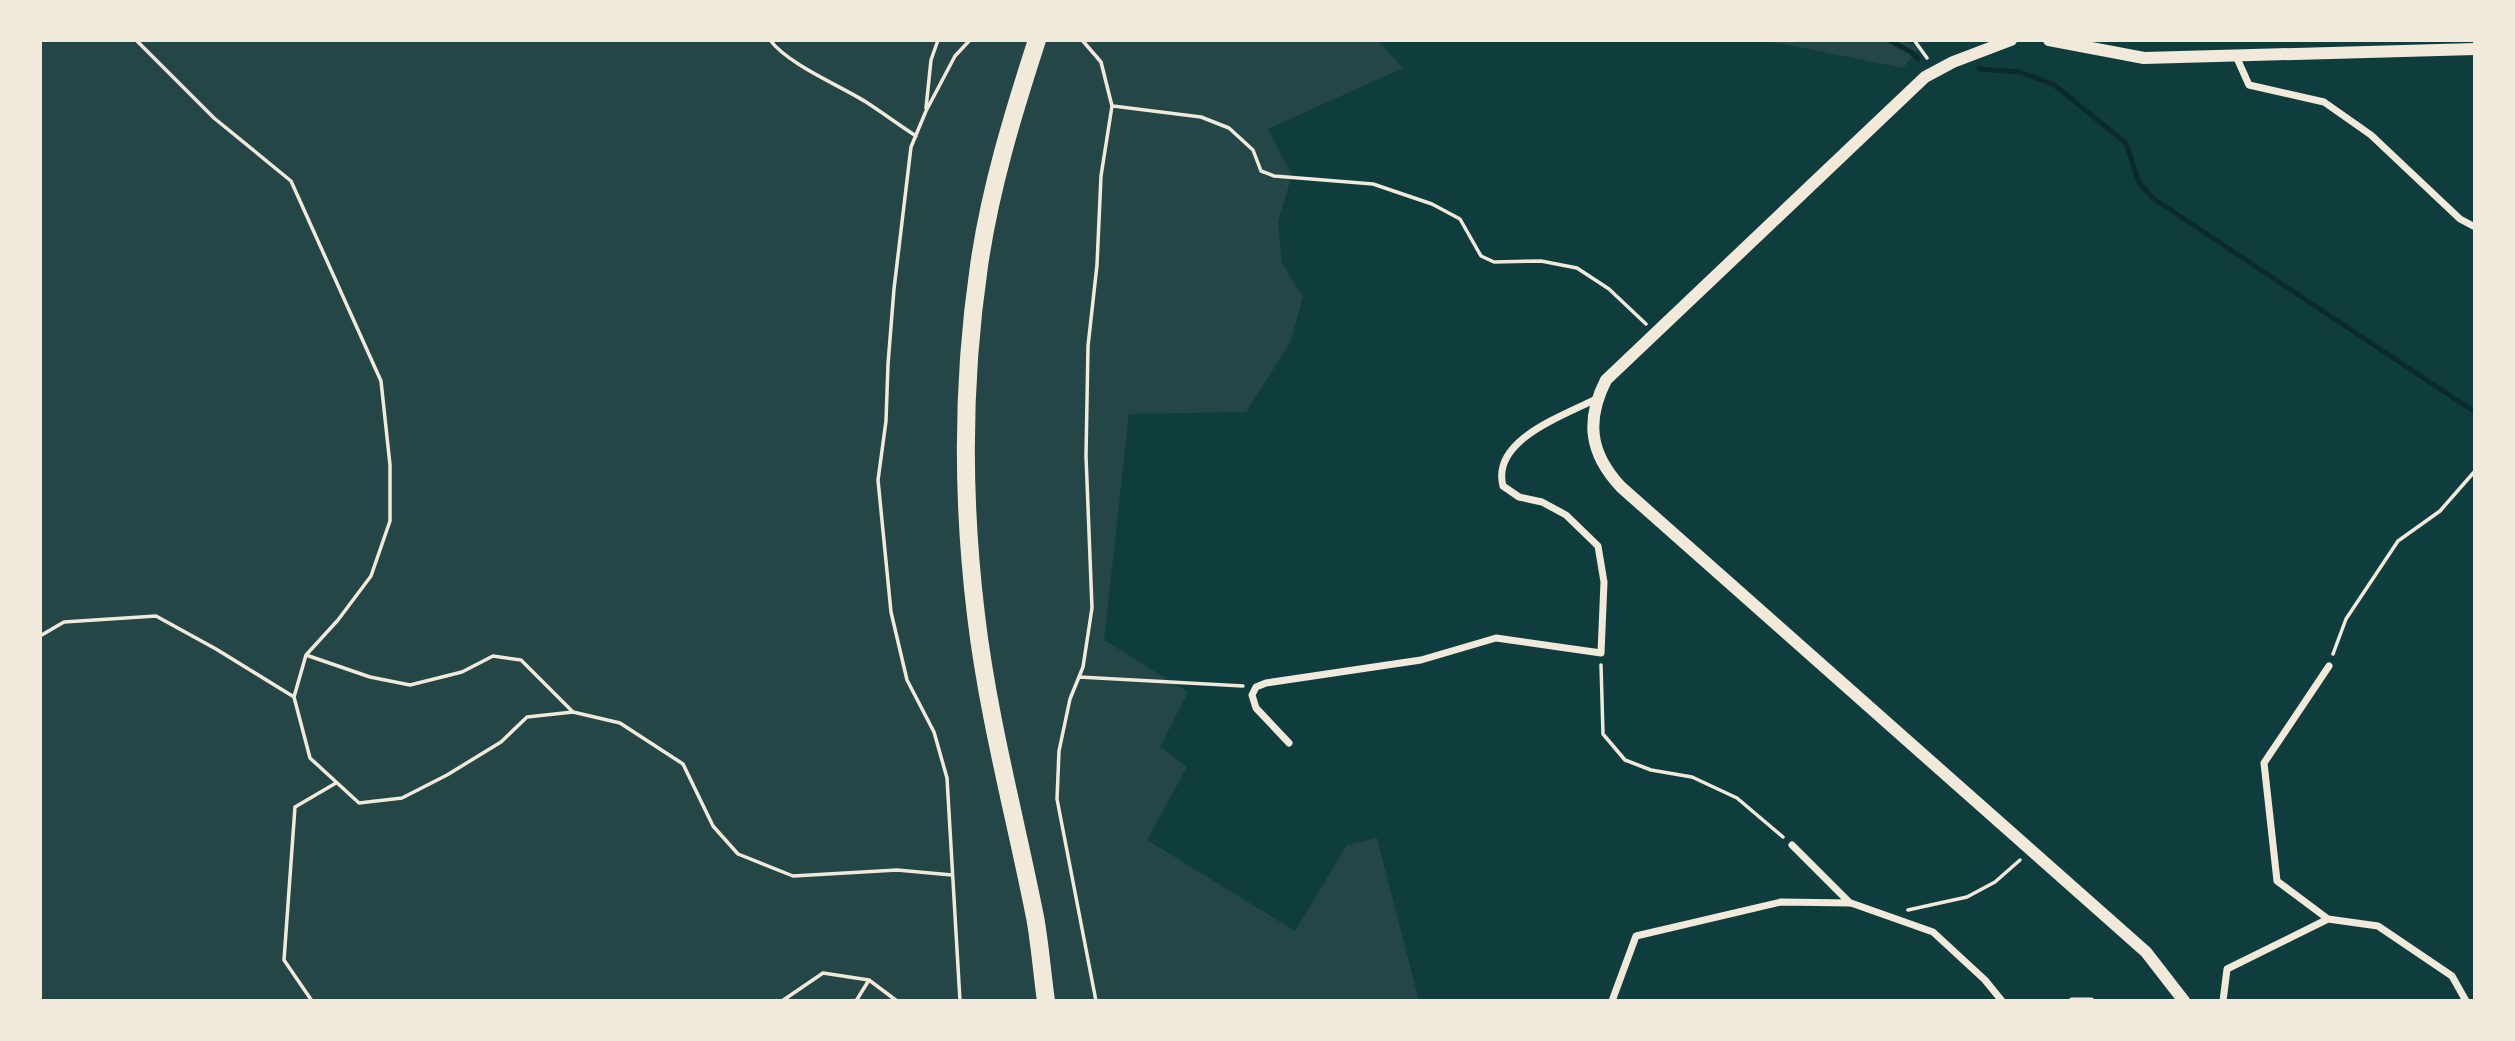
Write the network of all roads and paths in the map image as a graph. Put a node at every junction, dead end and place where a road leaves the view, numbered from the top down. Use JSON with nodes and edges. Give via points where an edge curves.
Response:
{"nodes":[{"id":1,"x":136,"y":40,"type":"edge"},
{"id":2,"x":770,"y":40,"type":"edge"},
{"id":3,"x":938,"y":40,"type":"edge"},
{"id":4,"x":970,"y":40,"type":"edge"},
{"id":5,"x":1037,"y":40,"type":"edge"},
{"id":6,"x":1082,"y":40,"type":"edge"},
{"id":7,"x":1914,"y":40,"type":"edge"},
{"id":8,"x":2011,"y":40,"type":"edge"},
{"id":9,"x":2049,"y":40,"type":"edge"},
{"id":10,"x":2475,"y":49,"type":"edge"},
{"id":11,"x":2236,"y":56,"type":"junction"},
{"id":12,"x":1935,"y":71,"type":"junction"},
{"id":13,"x":1112,"y":106,"type":"junction"},
{"id":14,"x":926,"y":111,"type":"junction"},
{"id":15,"x":916,"y":136,"type":"junction"},
{"id":16,"x":2475,"y":227,"type":"edge"},
{"id":17,"x":1655,"y":333,"type":"junction"},
{"id":18,"x":1596,"y":399,"type":"junction"},
{"id":19,"x":2475,"y":471,"type":"edge"},
{"id":20,"x":40,"y":636,"type":"edge"},
{"id":21,"x":1601,"y":653,"type":"junction"},
{"id":22,"x":306,"y":655,"type":"junction"},
{"id":23,"x":2329,"y":666,"type":"joint"},
{"id":24,"x":1079,"y":677,"type":"junction"},
{"id":25,"x":1255,"y":687,"type":"junction"},
{"id":26,"x":293,"y":697,"type":"junction"},
{"id":27,"x":573,"y":712,"type":"junction"},
{"id":28,"x":1289,"y":743,"type":"dead end"},
{"id":29,"x":336,"y":783,"type":"junction"},
{"id":30,"x":1792,"y":845,"type":"joint"},
{"id":31,"x":2013,"y":866,"type":"dead end"},
{"id":32,"x":952,"y":875,"type":"junction"},
{"id":33,"x":1851,"y":903,"type":"junction"},
{"id":34,"x":1886,"y":915,"type":"junction"},
{"id":35,"x":2328,"y":919,"type":"junction"},
{"id":36,"x":869,"y":980,"type":"junction"},
{"id":37,"x":312,"y":1001,"type":"edge"},
{"id":38,"x":782,"y":1001,"type":"edge"},
{"id":39,"x":856,"y":1001,"type":"edge"},
{"id":40,"x":897,"y":1001,"type":"edge"},
{"id":41,"x":960,"y":1001,"type":"edge"},
{"id":42,"x":1046,"y":1001,"type":"edge"},
{"id":43,"x":1096,"y":1001,"type":"edge"},
{"id":44,"x":1612,"y":1001,"type":"edge"},
{"id":45,"x":2002,"y":1001,"type":"edge"},
{"id":46,"x":2072,"y":1001,"type":"edge"},
{"id":47,"x":2091,"y":1001,"type":"edge"},
{"id":48,"x":2184,"y":1001,"type":"edge"},
{"id":49,"x":2223,"y":1001,"type":"edge"},
{"id":50,"x":2466,"y":1001,"type":"edge"}],
"edges":[{"from":1,"to":22,"type":"path","via":[[214,118],[291,181],[380,381],[390,465],[390,521],[371,576]]},
{"from":2,"to":15,"type":"path"},
{"from":3,"to":14,"type":"path","via":[[930,60]]},
{"from":4,"to":14,"type":"path","via":[[954,56]]},
{"from":5,"to":42,"type":"highway","via":[[1007,132],[979,265],[965,399],[967,510],[976,616],[1035,919]]},
{"from":6,"to":13,"type":"path","via":[[1101,62]]},
{"from":7,"to":12,"type":"path"},
{"from":8,"to":12,"type":"street"},
{"from":9,"to":11,"type":"street","via":[[2144,58]]},
{"from":10,"to":11,"type":"street"},
{"from":11,"to":16,"type":"street","via":[[2249,85],[2324,102],[2371,135],[2460,219]]},
{"from":12,"to":17,"type":"street"},
{"from":13,"to":17,"type":"path","via":[[1201,117],[1229,128],[1253,150],[1261,171],[1274,176],[1373,184],[1432,204],[1460,219],[1480,256],[1494,262],[1541,261],[1577,268],[1609,289]]},
{"from":13,"to":24,"type":"path","via":[[1101,176],[1088,346],[1086,456],[1092,608]]},
{"from":14,"to":15,"type":"path"},
{"from":15,"to":32,"type":"path","via":[[902,215],[878,480],[891,612],[907,680],[934,732],[947,778]]},
{"from":17,"to":18,"type":"street","via":[[1605,380]]},
{"from":18,"to":21,"type":"street","via":[[1523,437],[1506,456],[1500,473],[1503,486],[1566,515],[1598,546],[1604,582]]},
{"from":18,"to":48,"type":"street","via":[[1593,437],[1598,456],[1620,487],[2146,952]]},
{"from":19,"to":23,"type":"path","via":[[2440,511],[2398,541],[2346,619]]},
{"from":20,"to":26,"type":"path","via":[[64,622],[156,617]]},
{"from":21,"to":25,"type":"street","via":[[1496,638],[1420,660]]},
{"from":21,"to":30,"type":"path","via":[[1603,734],[1625,760],[1692,777],[1737,798]]},
{"from":22,"to":26,"type":"path"},
{"from":22,"to":27,"type":"path","via":[[410,685],[462,672],[493,656],[521,660]]},
{"from":23,"to":35,"type":"street","via":[[2264,763],[2277,881]]},
{"from":24,"to":25,"type":"path"},
{"from":24,"to":43,"type":"path","via":[[1059,751],[1057,799]]},
{"from":25,"to":28,"type":"street","via":[[1256,708]]},
{"from":26,"to":29,"type":"path","via":[[310,758]]},
{"from":27,"to":29,"type":"path","via":[[527,717],[501,743],[402,798],[359,803]]},
{"from":27,"to":32,"type":"path","via":[[620,723],[684,764],[713,826],[738,854],[793,876],[897,870]]},
{"from":29,"to":37,"type":"path","via":[[295,807],[284,960]]},
{"from":30,"to":33,"type":"street"},
{"from":31,"to":34,"type":"path","via":[[1967,897]]},
{"from":32,"to":41,"type":"path"},
{"from":33,"to":34,"type":"street"},
{"from":33,"to":44,"type":"street","via":[[1782,902],[1636,936]]},
{"from":34,"to":45,"type":"street","via":[[1933,932]]},
{"from":35,"to":49,"type":"street","via":[[2227,969]]},
{"from":35,"to":50,"type":"street","via":[[2378,926],[2452,976]]},
{"from":36,"to":38,"type":"path","via":[[823,973]]},
{"from":36,"to":39,"type":"path"},
{"from":36,"to":40,"type":"path"},
{"from":46,"to":47,"type":"street"}]}
